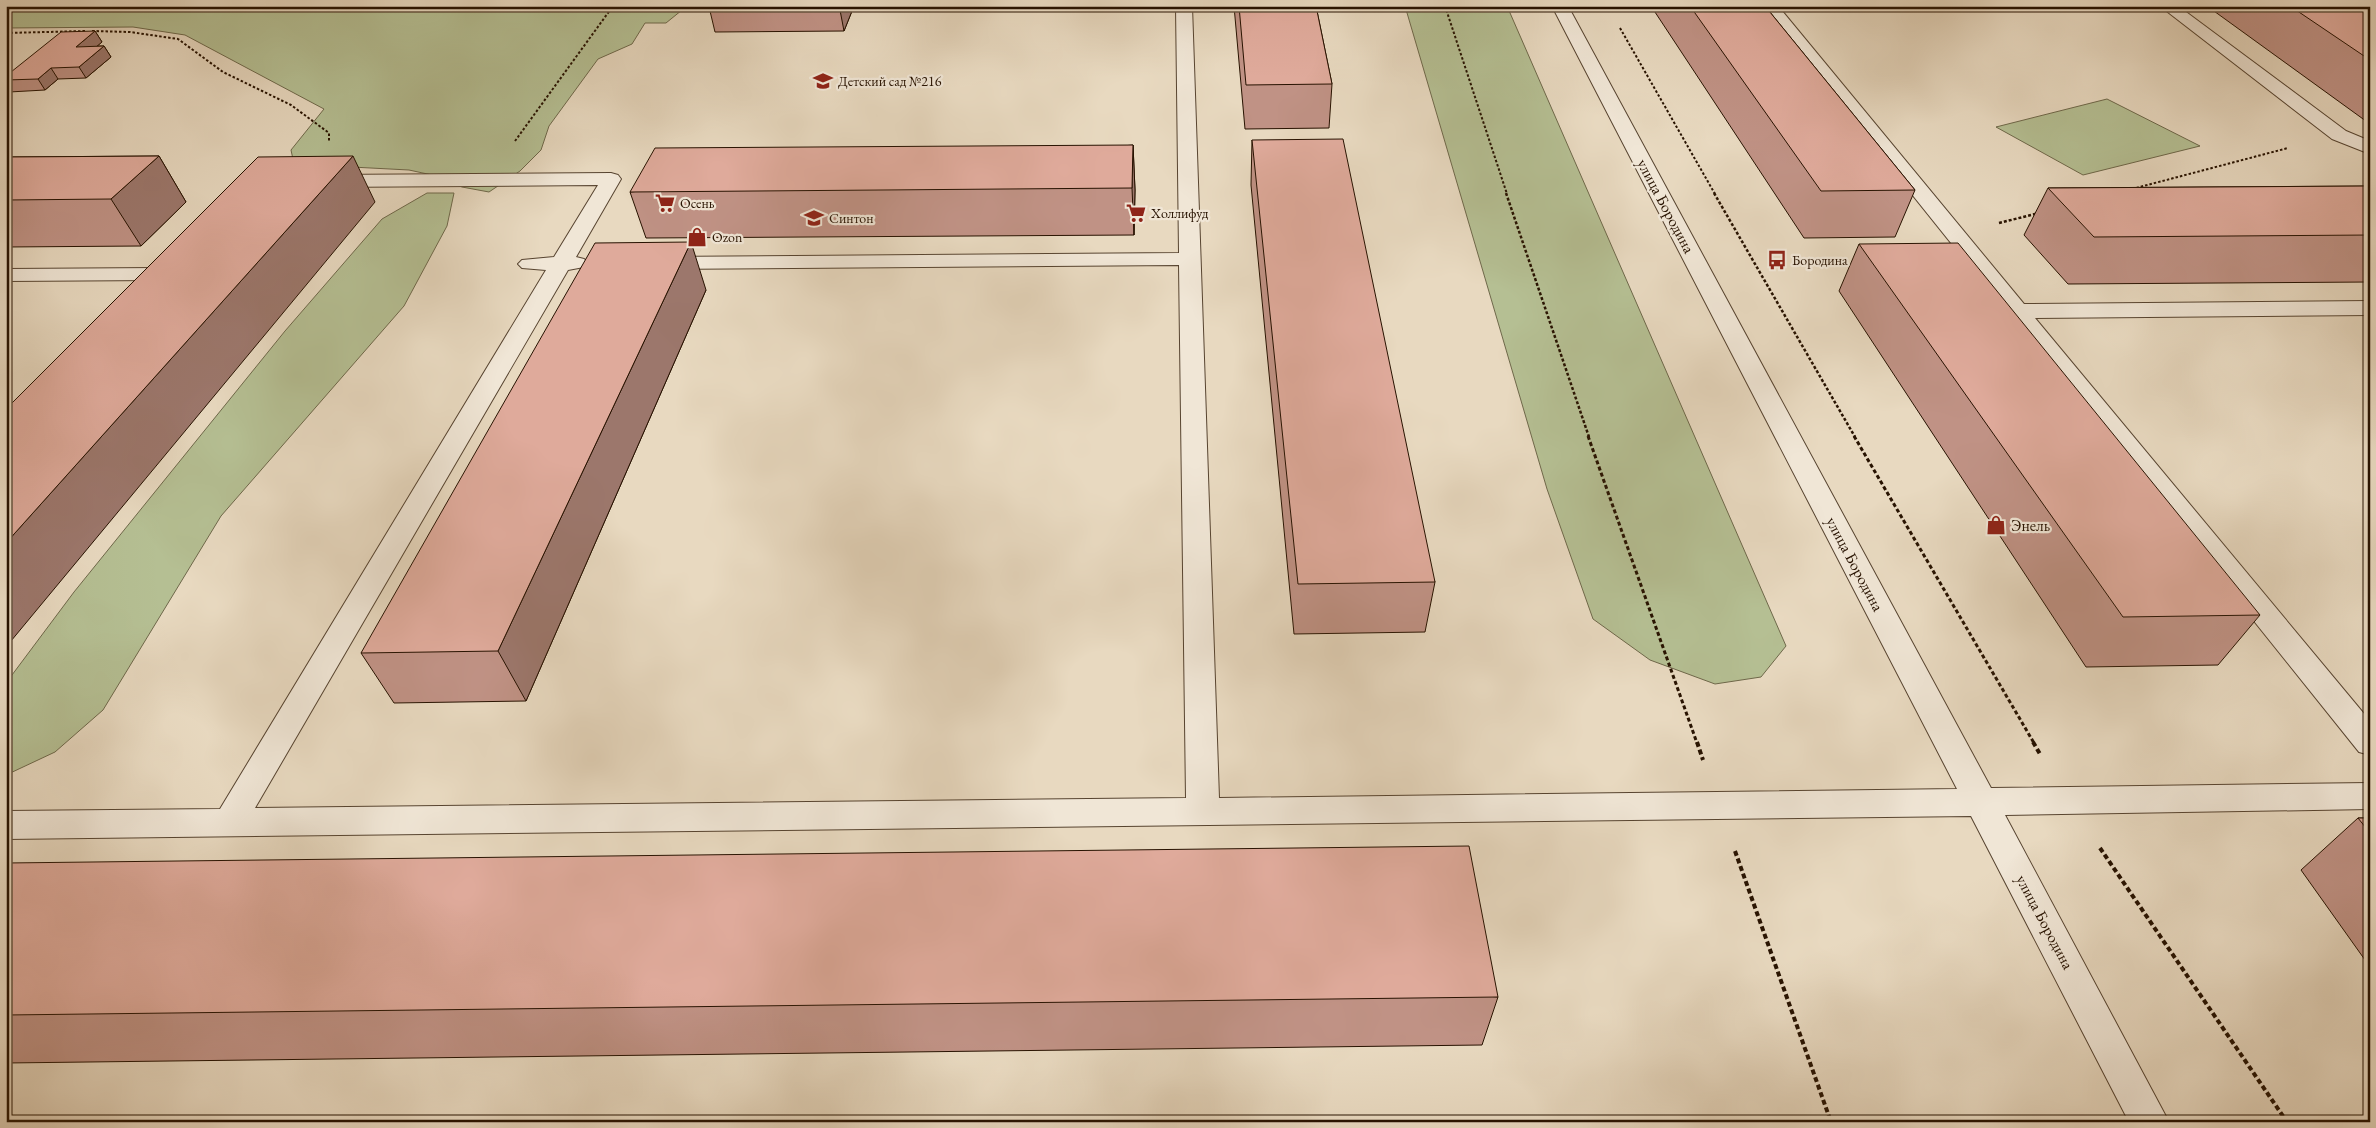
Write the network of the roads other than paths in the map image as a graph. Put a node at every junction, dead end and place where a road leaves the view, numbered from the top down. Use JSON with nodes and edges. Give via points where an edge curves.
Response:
{"nodes":[{"id":1,"x":1184,"y":6,"type":"edge"},
{"id":2,"x":1560,"y":6,"type":"edge"},
{"id":3,"x":1769,"y":6,"type":"edge"},
{"id":4,"x":2168,"y":6,"type":"edge"},
{"id":5,"x":2370,"y":148,"type":"edge"},
{"id":6,"x":320,"y":181,"type":"edge"},
{"id":7,"x":1190,"y":258,"type":"junction"},
{"id":8,"x":561,"y":263,"type":"junction"},
{"id":9,"x":601,"y":263,"type":"edge"},
{"id":10,"x":641,"y":263,"type":"edge"},
{"id":11,"x":529,"y":264,"type":"dead end"},
{"id":12,"x":6,"y":275,"type":"edge"},
{"id":13,"x":137,"y":295,"type":"edge"},
{"id":14,"x":2370,"y":308,"type":"edge"},
{"id":15,"x":2018,"y":311,"type":"junction"},
{"id":16,"x":2370,"y":743,"type":"edge"},
{"id":17,"x":2370,"y":796,"type":"edge"},
{"id":18,"x":1981,"y":802,"type":"junction"},
{"id":19,"x":1203,"y":812,"type":"junction"},
{"id":20,"x":230,"y":822,"type":"junction"},
{"id":21,"x":6,"y":825,"type":"edge"},
{"id":22,"x":2150,"y":1122,"type":"edge"}],
"edges":[{"from":1,"to":7,"type":"street"},
{"from":2,"to":18,"type":"street","name":"улица Бородина"},
{"from":3,"to":15,"type":"street"},
{"from":4,"to":5,"type":"street","via":[[2339,135]]},
{"from":6,"to":8,"type":"street","via":[[611,179]]},
{"from":7,"to":10,"type":"street"},
{"from":7,"to":19,"type":"street"},
{"from":8,"to":9,"type":"street"},
{"from":8,"to":11,"type":"street"},
{"from":8,"to":20,"type":"street"},
{"from":12,"to":13,"type":"street","via":[[164,267]]},
{"from":14,"to":15,"type":"street"},
{"from":15,"to":16,"type":"street"},
{"from":17,"to":18,"type":"street"},
{"from":18,"to":19,"type":"street"},
{"from":18,"to":22,"type":"street","name":"улица Бородина"},
{"from":19,"to":20,"type":"street"},
{"from":20,"to":21,"type":"street"}]}
